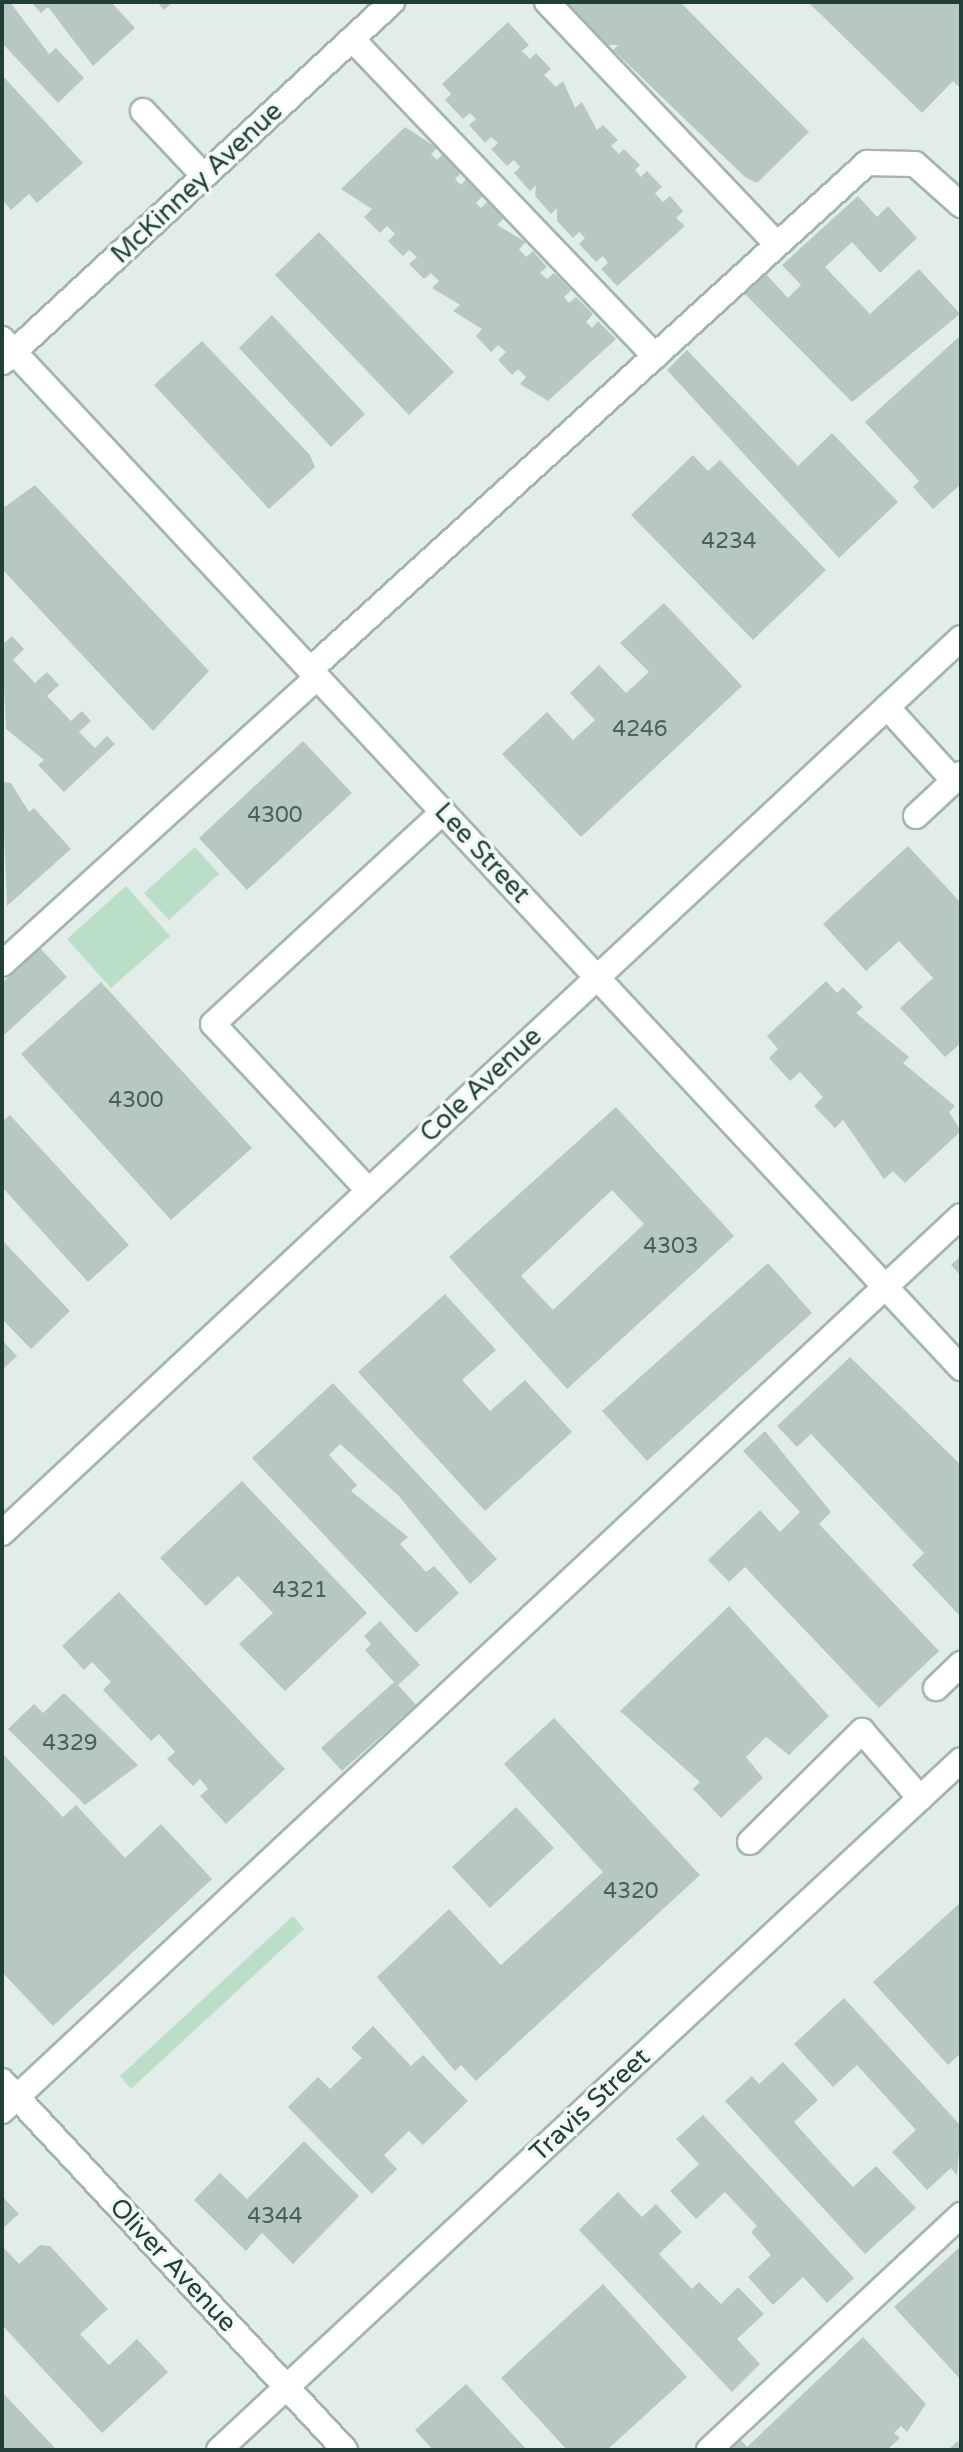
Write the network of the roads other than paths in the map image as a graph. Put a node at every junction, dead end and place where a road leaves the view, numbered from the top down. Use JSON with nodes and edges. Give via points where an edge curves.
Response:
{"nodes":[{"id":1,"x":392,"y":2,"type":"edge"},
{"id":2,"x":547,"y":2,"type":"edge"},
{"id":3,"x":352,"y":39,"type":"junction"},
{"id":4,"x":143,"y":111,"type":"dead end"},
{"id":5,"x":204,"y":176,"type":"junction"},
{"id":6,"x":961,"y":205,"type":"edge"},
{"id":7,"x":777,"y":244,"type":"junction"},
{"id":8,"x":6,"y":351,"type":"edge"},
{"id":9,"x":655,"y":356,"type":"junction"},
{"id":10,"x":961,"y":638,"type":"edge"},
{"id":11,"x":314,"y":674,"type":"junction"},
{"id":12,"x":887,"y":707,"type":"junction"},
{"id":13,"x":957,"y":778,"type":"edge"},
{"id":14,"x":443,"y":812,"type":"junction"},
{"id":15,"x":916,"y":816,"type":"dead end"},
{"id":16,"x":2,"y":964,"type":"edge"},
{"id":17,"x":597,"y":977,"type":"junction"},
{"id":18,"x":368,"y":1190,"type":"junction"},
{"id":19,"x":961,"y":1216,"type":"edge"},
{"id":20,"x":885,"y":1286,"type":"junction"},
{"id":21,"x":961,"y":1368,"type":"edge"},
{"id":22,"x":2,"y":1533,"type":"edge"},
{"id":23,"x":961,"y":1664,"type":"edge"},
{"id":24,"x":936,"y":1688,"type":"dead end"},
{"id":25,"x":961,"y":1760,"type":"edge"},
{"id":26,"x":920,"y":1798,"type":"junction"},
{"id":27,"x":750,"y":1842,"type":"dead end"},
{"id":28,"x":7,"y":2096,"type":"edge"},
{"id":29,"x":961,"y":2215,"type":"edge"},
{"id":30,"x":286,"y":2387,"type":"junction"},
{"id":31,"x":219,"y":2450,"type":"edge"},
{"id":32,"x":345,"y":2450,"type":"edge"},
{"id":33,"x":709,"y":2450,"type":"edge"}],
"edges":[{"from":1,"to":3,"type":"street","name":"McKinney Avenue"},
{"from":2,"to":7,"type":"street"},
{"from":3,"to":5,"type":"street","name":"McKinney Avenue"},
{"from":3,"to":9,"type":"street"},
{"from":4,"to":5,"type":"street"},
{"from":5,"to":8,"type":"street","name":"McKinney Avenue"},
{"from":6,"to":7,"type":"street","via":[[915,164],[883,159],[867,163]]},
{"from":7,"to":9,"type":"street"},
{"from":8,"to":11,"type":"street","name":"Lee Street"},
{"from":9,"to":11,"type":"street"},
{"from":10,"to":12,"type":"street","name":"Cole Avenue"},
{"from":11,"to":14,"type":"street","name":"Lee Street"},
{"from":11,"to":16,"type":"street"},
{"from":12,"to":13,"type":"street"},
{"from":12,"to":17,"type":"street","name":"Cole Avenue"},
{"from":13,"to":15,"type":"street"},
{"from":14,"to":17,"type":"street","name":"Lee Street"},
{"from":14,"to":18,"type":"street","via":[[213,1024]]},
{"from":17,"to":18,"type":"street","name":"Cole Avenue"},
{"from":17,"to":20,"type":"street","name":"Lee Street"},
{"from":18,"to":22,"type":"street","name":"Cole Avenue"},
{"from":19,"to":20,"type":"street"},
{"from":20,"to":21,"type":"street","name":"Lee Street"},
{"from":20,"to":28,"type":"street"},
{"from":23,"to":24,"type":"street"},
{"from":25,"to":26,"type":"street","name":"Travis Street"},
{"from":26,"to":27,"type":"street","via":[[862,1731]]},
{"from":26,"to":30,"type":"street","name":"Travis Street"},
{"from":28,"to":30,"type":"street","name":"Oliver Avenue"},
{"from":29,"to":33,"type":"street"},
{"from":30,"to":31,"type":"street","name":"Travis Street"},
{"from":30,"to":32,"type":"street","name":"Oliver Avenue"}]}
